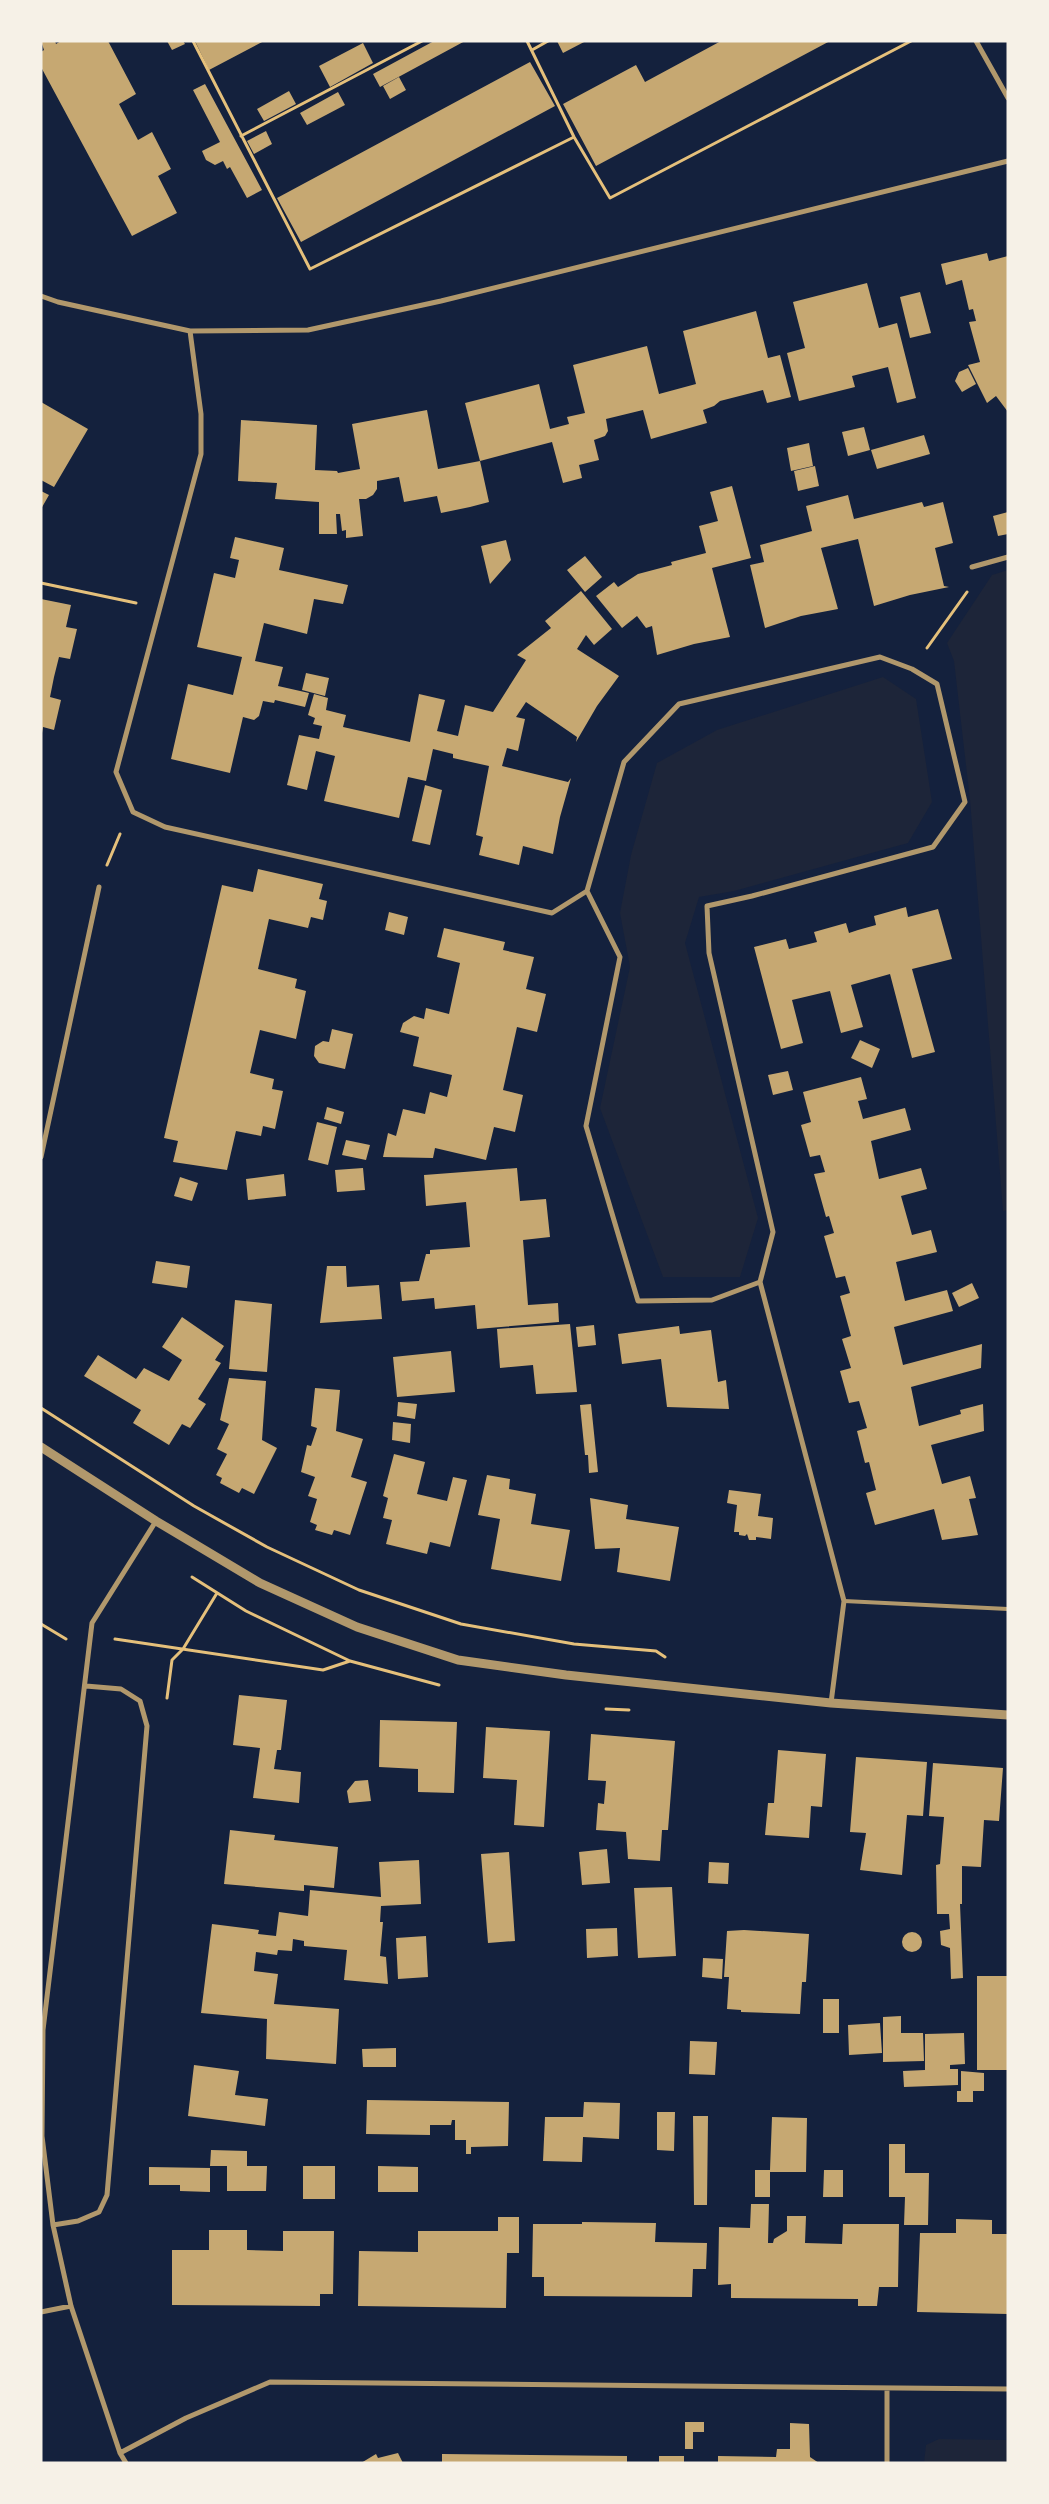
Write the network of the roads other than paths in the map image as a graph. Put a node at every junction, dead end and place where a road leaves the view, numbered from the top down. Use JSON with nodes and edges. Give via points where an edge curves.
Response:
{"nodes":[{"id":1,"x":976,"y":41,"type":"edge"},
{"id":2,"x":1008,"y":98,"type":"edge"},
{"id":3,"x":1008,"y":161,"type":"edge"},
{"id":4,"x":41,"y":296,"type":"edge"},
{"id":5,"x":190,"y":331,"type":"junction"},
{"id":6,"x":1008,"y":557,"type":"edge"},
{"id":7,"x":972,"y":567,"type":"road end"},
{"id":8,"x":98,"y":887,"type":"road end"},
{"id":9,"x":587,"y":891,"type":"junction"},
{"id":10,"x":41,"y":1157,"type":"edge"},
{"id":11,"x":760,"y":1282,"type":"junction"},
{"id":12,"x":41,"y":1447,"type":"edge"},
{"id":13,"x":156,"y":1521,"type":"junction"},
{"id":14,"x":844,"y":1601,"type":"junction"},
{"id":15,"x":1008,"y":1609,"type":"edge"},
{"id":16,"x":86,"y":1686,"type":"junction"},
{"id":17,"x":831,"y":1703,"type":"junction"},
{"id":18,"x":1008,"y":1715,"type":"edge"},
{"id":19,"x":53,"y":2225,"type":"junction"},
{"id":20,"x":71,"y":2306,"type":"junction"},
{"id":21,"x":41,"y":2312,"type":"edge"},
{"id":22,"x":887,"y":2388,"type":"junction"},
{"id":23,"x":1008,"y":2389,"type":"edge"},
{"id":24,"x":120,"y":2453,"type":"junction"},
{"id":25,"x":126,"y":2463,"type":"edge"},
{"id":26,"x":887,"y":2463,"type":"edge"}],
"edges":[{"from":1,"to":2,"type":"street"},
{"from":3,"to":5,"type":"street","via":[[440,301],[308,330]]},
{"from":4,"to":5,"type":"street"},
{"from":5,"to":9,"type":"street","via":[[201,414],[201,454],[116,772],[133,812],[165,827],[552,914]]},
{"from":6,"to":7,"type":"street"},
{"from":8,"to":10,"type":"street"},
{"from":9,"to":11,"type":"street","via":[[620,957],[586,1126],[638,1301],[712,1300]]},
{"from":9,"to":11,"type":"street","via":[[624,762],[679,704],[880,657],[912,669],[937,684],[965,802],[933,847],[706,906],[709,953],[773,1232]]},
{"from":11,"to":14,"type":"street"},
{"from":12,"to":13,"type":"street"},
{"from":13,"to":16,"type":"street","via":[[92,1623]]},
{"from":13,"to":17,"type":"street","via":[[260,1583],[358,1626],[458,1660],[566,1675]]},
{"from":14,"to":15,"type":"lane"},
{"from":14,"to":17,"type":"street"},
{"from":16,"to":19,"type":"street","via":[[43,2030],[42,2136]]},
{"from":16,"to":19,"type":"street","via":[[121,1689],[140,1701],[147,1726],[107,2195],[98,2212],[78,2221]]},
{"from":17,"to":18,"type":"street"},
{"from":19,"to":20,"type":"street"},
{"from":20,"to":21,"type":"street"},
{"from":20,"to":24,"type":"street"},
{"from":22,"to":23,"type":"street"},
{"from":22,"to":24,"type":"street","via":[[270,2382],[186,2418]]},
{"from":22,"to":26,"type":"street"},
{"from":24,"to":25,"type":"street"}]}
